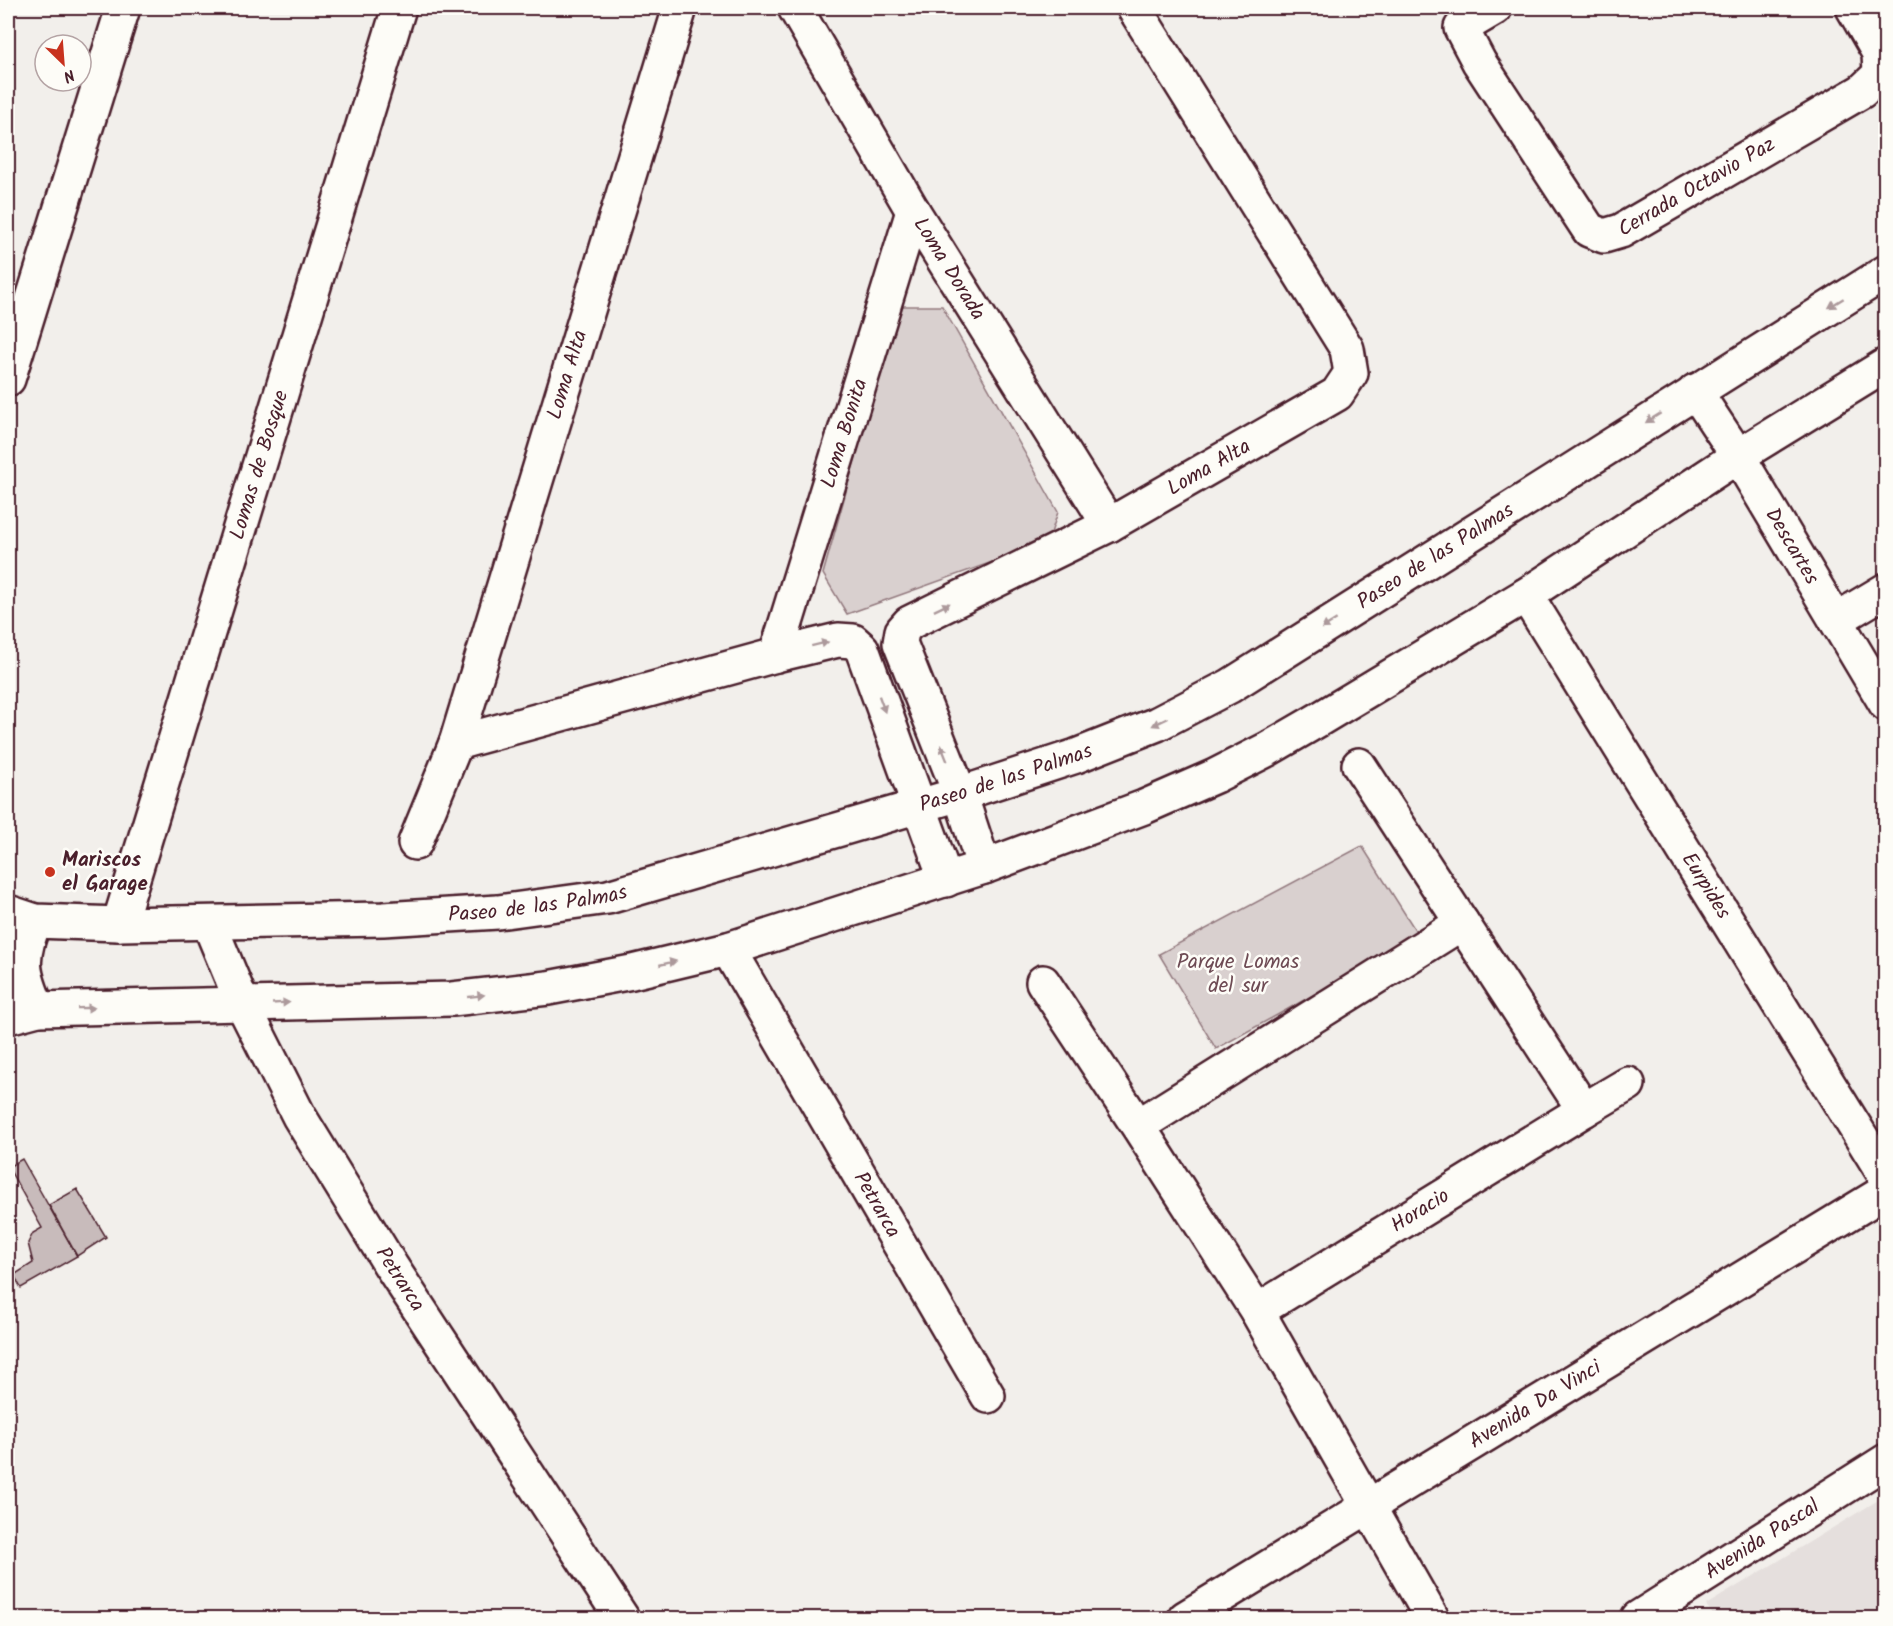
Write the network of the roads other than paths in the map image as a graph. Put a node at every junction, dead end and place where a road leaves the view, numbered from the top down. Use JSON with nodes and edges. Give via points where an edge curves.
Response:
{"nodes":[{"id":1,"x":123,"y":8,"type":"edge"},
{"id":2,"x":399,"y":8,"type":"edge"},
{"id":3,"x":680,"y":8,"type":"edge"},
{"id":4,"x":795,"y":8,"type":"edge"},
{"id":5,"x":1134,"y":8,"type":"edge"},
{"id":6,"x":1496,"y":8,"type":"edge"},
{"id":7,"x":1853,"y":8,"type":"edge"},
{"id":8,"x":1455,"y":18,"type":"edge"},
{"id":9,"x":913,"y":211,"type":"junction"},
{"id":10,"x":1886,"y":272,"type":"edge"},
{"id":11,"x":1886,"y":365,"type":"edge"},
{"id":12,"x":8,"y":379,"type":"edge"},
{"id":13,"x":1695,"y":391,"type":"junction"},
{"id":14,"x":1738,"y":456,"type":"junction"},
{"id":15,"x":1108,"y":525,"type":"junction"},
{"id":16,"x":1886,"y":590,"type":"edge"},
{"id":17,"x":1526,"y":595,"type":"junction"},
{"id":18,"x":1836,"y":620,"type":"junction"},
{"id":19,"x":776,"y":655,"type":"junction"},
{"id":20,"x":1886,"y":704,"type":"edge"},
{"id":21,"x":456,"y":743,"type":"junction"},
{"id":22,"x":1359,"y":765,"type":"dead end"},
{"id":23,"x":960,"y":794,"type":"junction"},
{"id":24,"x":920,"y":806,"type":"junction"},
{"id":25,"x":415,"y":843,"type":"dead end"},
{"id":26,"x":984,"y":867,"type":"junction"},
{"id":27,"x":946,"y":880,"type":"junction"},
{"id":28,"x":21,"y":916,"type":"edge"},
{"id":29,"x":1462,"y":922,"type":"junction"},
{"id":30,"x":209,"y":923,"type":"junction"},
{"id":31,"x":118,"y":924,"type":"junction"},
{"id":32,"x":728,"y":949,"type":"junction"},
{"id":33,"x":1043,"y":982,"type":"dead end"},
{"id":34,"x":243,"y":1005,"type":"junction"},
{"id":35,"x":23,"y":1013,"type":"edge"},
{"id":36,"x":1628,"y":1084,"type":"dead end"},
{"id":37,"x":1584,"y":1110,"type":"junction"},
{"id":38,"x":1138,"y":1126,"type":"junction"},
{"id":39,"x":1886,"y":1176,"type":"edge"},
{"id":40,"x":1886,"y":1191,"type":"edge"},
{"id":41,"x":1257,"y":1311,"type":"junction"},
{"id":42,"x":988,"y":1396,"type":"dead end"},
{"id":43,"x":1886,"y":1461,"type":"edge"},
{"id":44,"x":1369,"y":1507,"type":"junction"},
{"id":45,"x":622,"y":1618,"type":"edge"},
{"id":46,"x":1185,"y":1618,"type":"edge"},
{"id":47,"x":1432,"y":1618,"type":"edge"},
{"id":48,"x":1638,"y":1618,"type":"edge"}],
"edges":[{"from":1,"to":12,"type":"street"},
{"from":2,"to":31,"type":"street","name":"Lomas de Bosque"},
{"from":3,"to":21,"type":"street","name":"Loma Alta"},
{"from":4,"to":9,"type":"street","name":"Loma Dorada"},
{"from":5,"to":15,"type":"street","name":"Loma Alta","via":[[1347,349],[1351,374],[1337,394]]},
{"from":6,"to":8,"type":"street","name":"Cerrada Octavio Paz"},
{"from":7,"to":8,"type":"street","name":"Cerrada Octavio Paz","via":[[1879,53],[1880,74],[1862,91],[1622,231],[1604,236],[1589,230],[1479,62]]},
{"from":9,"to":15,"type":"street","name":"Loma Dorada"},
{"from":9,"to":19,"type":"street","name":"Loma Bonita"},
{"from":10,"to":13,"type":"street","name":"Paseo de las Palmas","one_way":true},
{"from":11,"to":14,"type":"street"},
{"from":13,"to":14,"type":"street","name":"Descartes"},
{"from":13,"to":23,"type":"street","name":"Paseo de las Palmas","one_way":true,"via":[[1230,686],[1157,724],[1076,756]]},
{"from":14,"to":17,"type":"street"},
{"from":14,"to":18,"type":"street","name":"Descartes"},
{"from":23,"to":15,"type":"street","name":"Loma Alta","one_way":true,"via":[[900,643],[902,631],[909,623]]},
{"from":16,"to":18,"type":"street"},
{"from":17,"to":26,"type":"street","via":[[1318,720],[1215,776]]},
{"from":17,"to":39,"type":"street","name":"Eurpides"},
{"from":18,"to":20,"type":"street","name":"Descartes"},
{"from":19,"to":21,"type":"street"},
{"from":19,"to":24,"type":"street","one_way":true,"via":[[838,640],[853,640],[862,649]]},
{"from":21,"to":25,"type":"street","name":"Loma Alta"},
{"from":22,"to":29,"type":"street"},
{"from":23,"to":24,"type":"street","name":"Paseo de las Palmas"},
{"from":23,"to":26,"type":"street","name":"Loma Alta"},
{"from":24,"to":27,"type":"street"},
{"from":24,"to":30,"type":"street","name":"Paseo de las Palmas","via":[[608,897],[498,912]]},
{"from":26,"to":27,"type":"street"},
{"from":27,"to":32,"type":"street"},
{"from":28,"to":31,"type":"street","name":"Paseo de las Palmas"},
{"from":28,"to":35,"type":"street","via":[[27,940]]},
{"from":29,"to":37,"type":"street"},
{"from":29,"to":38,"type":"street"},
{"from":30,"to":31,"type":"street","name":"Paseo de las Palmas"},
{"from":30,"to":34,"type":"street","name":"Petrarca"},
{"from":34,"to":32,"type":"street","one_way":true,"via":[[463,998],[548,988]]},
{"from":32,"to":42,"type":"street","name":"Petrarca"},
{"from":33,"to":38,"type":"street"},
{"from":35,"to":34,"type":"street","one_way":true},
{"from":34,"to":45,"type":"street","name":"Petrarca","via":[[298,1116],[372,1236]]},
{"from":36,"to":37,"type":"street","name":"Horacio"},
{"from":37,"to":41,"type":"street","name":"Horacio"},
{"from":38,"to":41,"type":"street"},
{"from":40,"to":44,"type":"street","name":"Avenida Da Vinci"},
{"from":41,"to":44,"type":"street"},
{"from":43,"to":48,"type":"street","name":"Avenida Pascal"},
{"from":44,"to":46,"type":"street","name":"Avenida Da Vinci"},
{"from":44,"to":47,"type":"street"}]}
